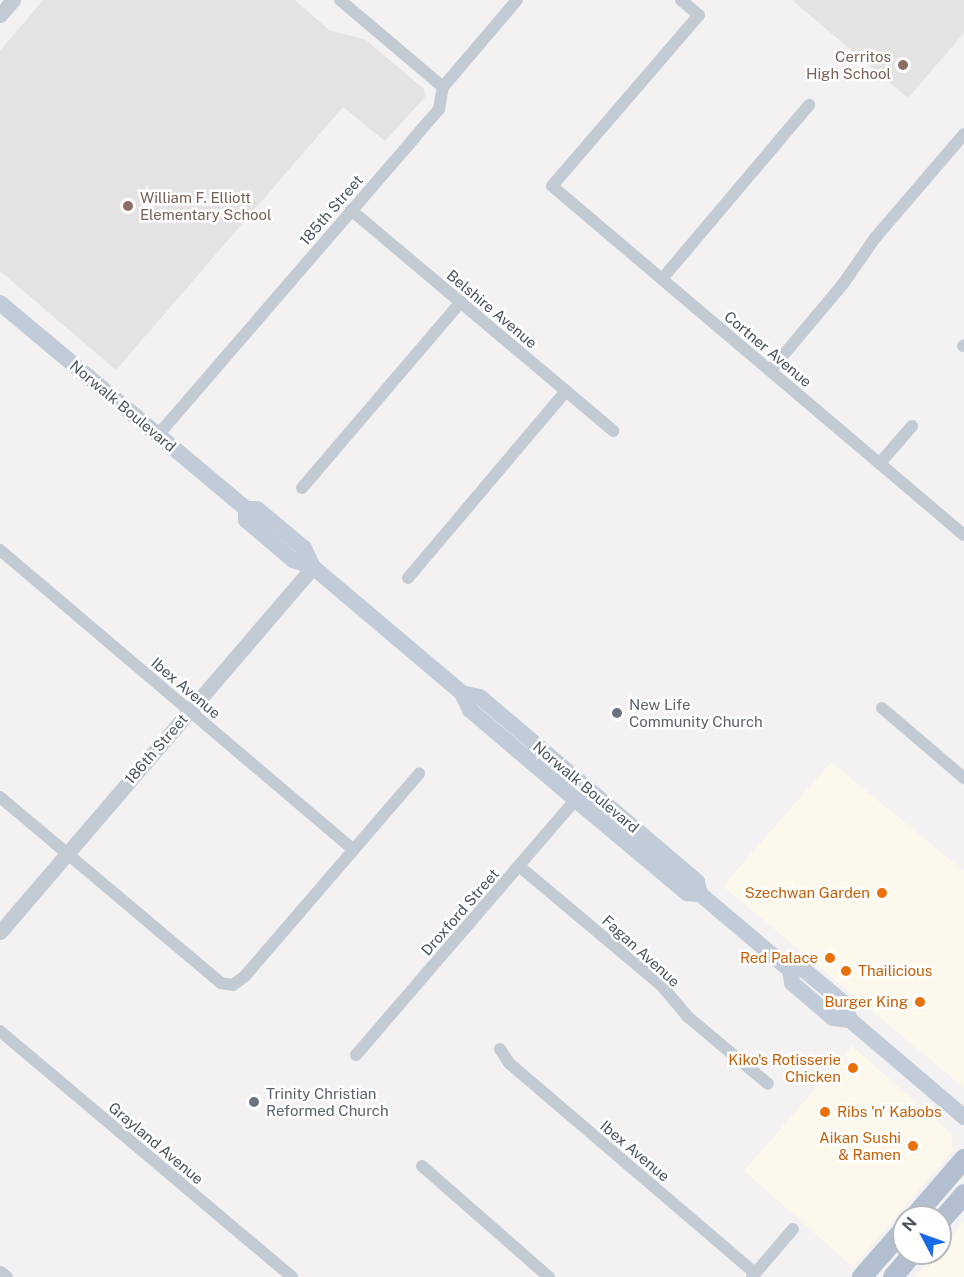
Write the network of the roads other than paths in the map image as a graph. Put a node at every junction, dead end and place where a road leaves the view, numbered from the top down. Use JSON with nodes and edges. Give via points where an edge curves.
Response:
{"nodes":[{"id":1,"x":13,"y":0,"type":"edge"},
{"id":2,"x":340,"y":0,"type":"edge"},
{"id":3,"x":517,"y":0,"type":"edge"},
{"id":4,"x":681,"y":0,"type":"edge"},
{"id":5,"x":0,"y":15,"type":"edge"},
{"id":6,"x":443,"y":87,"type":"junction"},
{"id":7,"x":809,"y":105,"type":"dead end"},
{"id":8,"x":964,"y":134,"type":"edge"},
{"id":9,"x":351,"y":210,"type":"junction"},
{"id":10,"x":662,"y":279,"type":"junction"},
{"id":11,"x":461,"y":302,"type":"junction"},
{"id":12,"x":0,"y":303,"type":"edge"},
{"id":13,"x":770,"y":371,"type":"junction"},
{"id":14,"x":566,"y":391,"type":"junction"},
{"id":15,"x":912,"y":426,"type":"dead end"},
{"id":16,"x":613,"y":431,"type":"dead end"},
{"id":17,"x":158,"y":435,"type":"junction"},
{"id":18,"x":880,"y":463,"type":"junction"},
{"id":19,"x":302,"y":488,"type":"dead end"},
{"id":20,"x":964,"y":535,"type":"edge"},
{"id":21,"x":0,"y":550,"type":"edge"},
{"id":22,"x":313,"y":567,"type":"junction"},
{"id":23,"x":408,"y":578,"type":"dead end"},
{"id":24,"x":882,"y":708,"type":"dead end"},
{"id":25,"x":190,"y":710,"type":"junction"},
{"id":26,"x":419,"y":774,"type":"dead end"},
{"id":27,"x":964,"y":778,"type":"edge"},
{"id":28,"x":581,"y":794,"type":"junction"},
{"id":29,"x":0,"y":796,"type":"edge"},
{"id":30,"x":353,"y":849,"type":"junction"},
{"id":31,"x":68,"y":852,"type":"junction"},
{"id":32,"x":519,"y":866,"type":"junction"},
{"id":33,"x":0,"y":932,"type":"edge"},
{"id":34,"x":0,"y":1032,"type":"edge"},
{"id":35,"x":500,"y":1049,"type":"dead end"},
{"id":36,"x":356,"y":1055,"type":"dead end"},
{"id":37,"x":768,"y":1084,"type":"dead end"},
{"id":38,"x":964,"y":1117,"type":"edge"},
{"id":39,"x":964,"y":1159,"type":"edge"},
{"id":40,"x":422,"y":1166,"type":"dead end"},
{"id":41,"x":964,"y":1194,"type":"edge"},
{"id":42,"x":924,"y":1205,"type":"edge"},
{"id":43,"x":952,"y":1208,"type":"edge"},
{"id":44,"x":793,"y":1229,"type":"dead end"},
{"id":45,"x":892,"y":1243,"type":"edge"},
{"id":46,"x":904,"y":1265,"type":"edge"},
{"id":47,"x":0,"y":1273,"type":"edge"},
{"id":48,"x":754,"y":1275,"type":"edge"},
{"id":49,"x":5,"y":1277,"type":"edge"},
{"id":50,"x":292,"y":1277,"type":"edge"},
{"id":51,"x":549,"y":1277,"type":"edge"},
{"id":52,"x":862,"y":1277,"type":"edge"},
{"id":53,"x":893,"y":1277,"type":"edge"}],
"edges":[{"from":1,"to":5,"type":"street"},
{"from":2,"to":6,"type":"street"},
{"from":3,"to":6,"type":"street","name":"185th Street"},
{"from":4,"to":10,"type":"street","name":"Cortner Avenue","via":[[699,15],[552,186]]},
{"from":6,"to":9,"type":"street","name":"185th Street","via":[[439,109]]},
{"from":7,"to":10,"type":"street"},
{"from":8,"to":13,"type":"street"},
{"from":9,"to":11,"type":"street","name":"Belshire Avenue"},
{"from":9,"to":17,"type":"street","name":"185th Street"},
{"from":10,"to":13,"type":"street","name":"Cortner Avenue"},
{"from":11,"to":14,"type":"street","name":"Belshire Avenue"},
{"from":11,"to":19,"type":"street"},
{"from":12,"to":17,"type":"main road","name":"Norwalk Boulevard"},
{"from":13,"to":18,"type":"street","name":"Cortner Avenue"},
{"from":14,"to":16,"type":"street","name":"Belshire Avenue"},
{"from":14,"to":23,"type":"street"},
{"from":15,"to":18,"type":"street"},
{"from":17,"to":22,"type":"main road","name":"Norwalk Boulevard","via":[[246,509],[257,509],[304,548]]},
{"from":18,"to":20,"type":"street","name":"Cortner Avenue"},
{"from":21,"to":25,"type":"street","name":"Ibex Avenue"},
{"from":22,"to":25,"type":"street","name":"186th Street"},
{"from":22,"to":28,"type":"main road","name":"Norwalk Boulevard","via":[[462,693],[480,697]]},
{"from":24,"to":27,"type":"street"},
{"from":25,"to":30,"type":"street","name":"Ibex Avenue"},
{"from":25,"to":31,"type":"street","name":"186th Street"},
{"from":26,"to":30,"type":"street"},
{"from":28,"to":32,"type":"street","name":"Droxford Street"},
{"from":28,"to":38,"type":"main road","name":"Norwalk Boulevard","via":[[687,893],[700,894],[790,970],[803,969],[845,1004],[850,1020]]},
{"from":29,"to":31,"type":"street"},
{"from":30,"to":31,"type":"street","via":[[245,976],[233,985],[220,983]]},
{"from":31,"to":33,"type":"street","name":"186th Street"},
{"from":32,"to":36,"type":"street","name":"Droxford Street"},
{"from":32,"to":37,"type":"street","name":"Fagan Avenue","via":[[661,985],[688,1017]]},
{"from":34,"to":50,"type":"street","name":"Grayland Avenue"},
{"from":35,"to":48,"type":"street","name":"Ibex Avenue","via":[[509,1063]]},
{"from":39,"to":42,"type":"main road"},
{"from":40,"to":51,"type":"street"},
{"from":41,"to":43,"type":"main road"},
{"from":44,"to":48,"type":"street"},
{"from":45,"to":52,"type":"main road"},
{"from":46,"to":53,"type":"main road"},
{"from":47,"to":49,"type":"street"}]}
